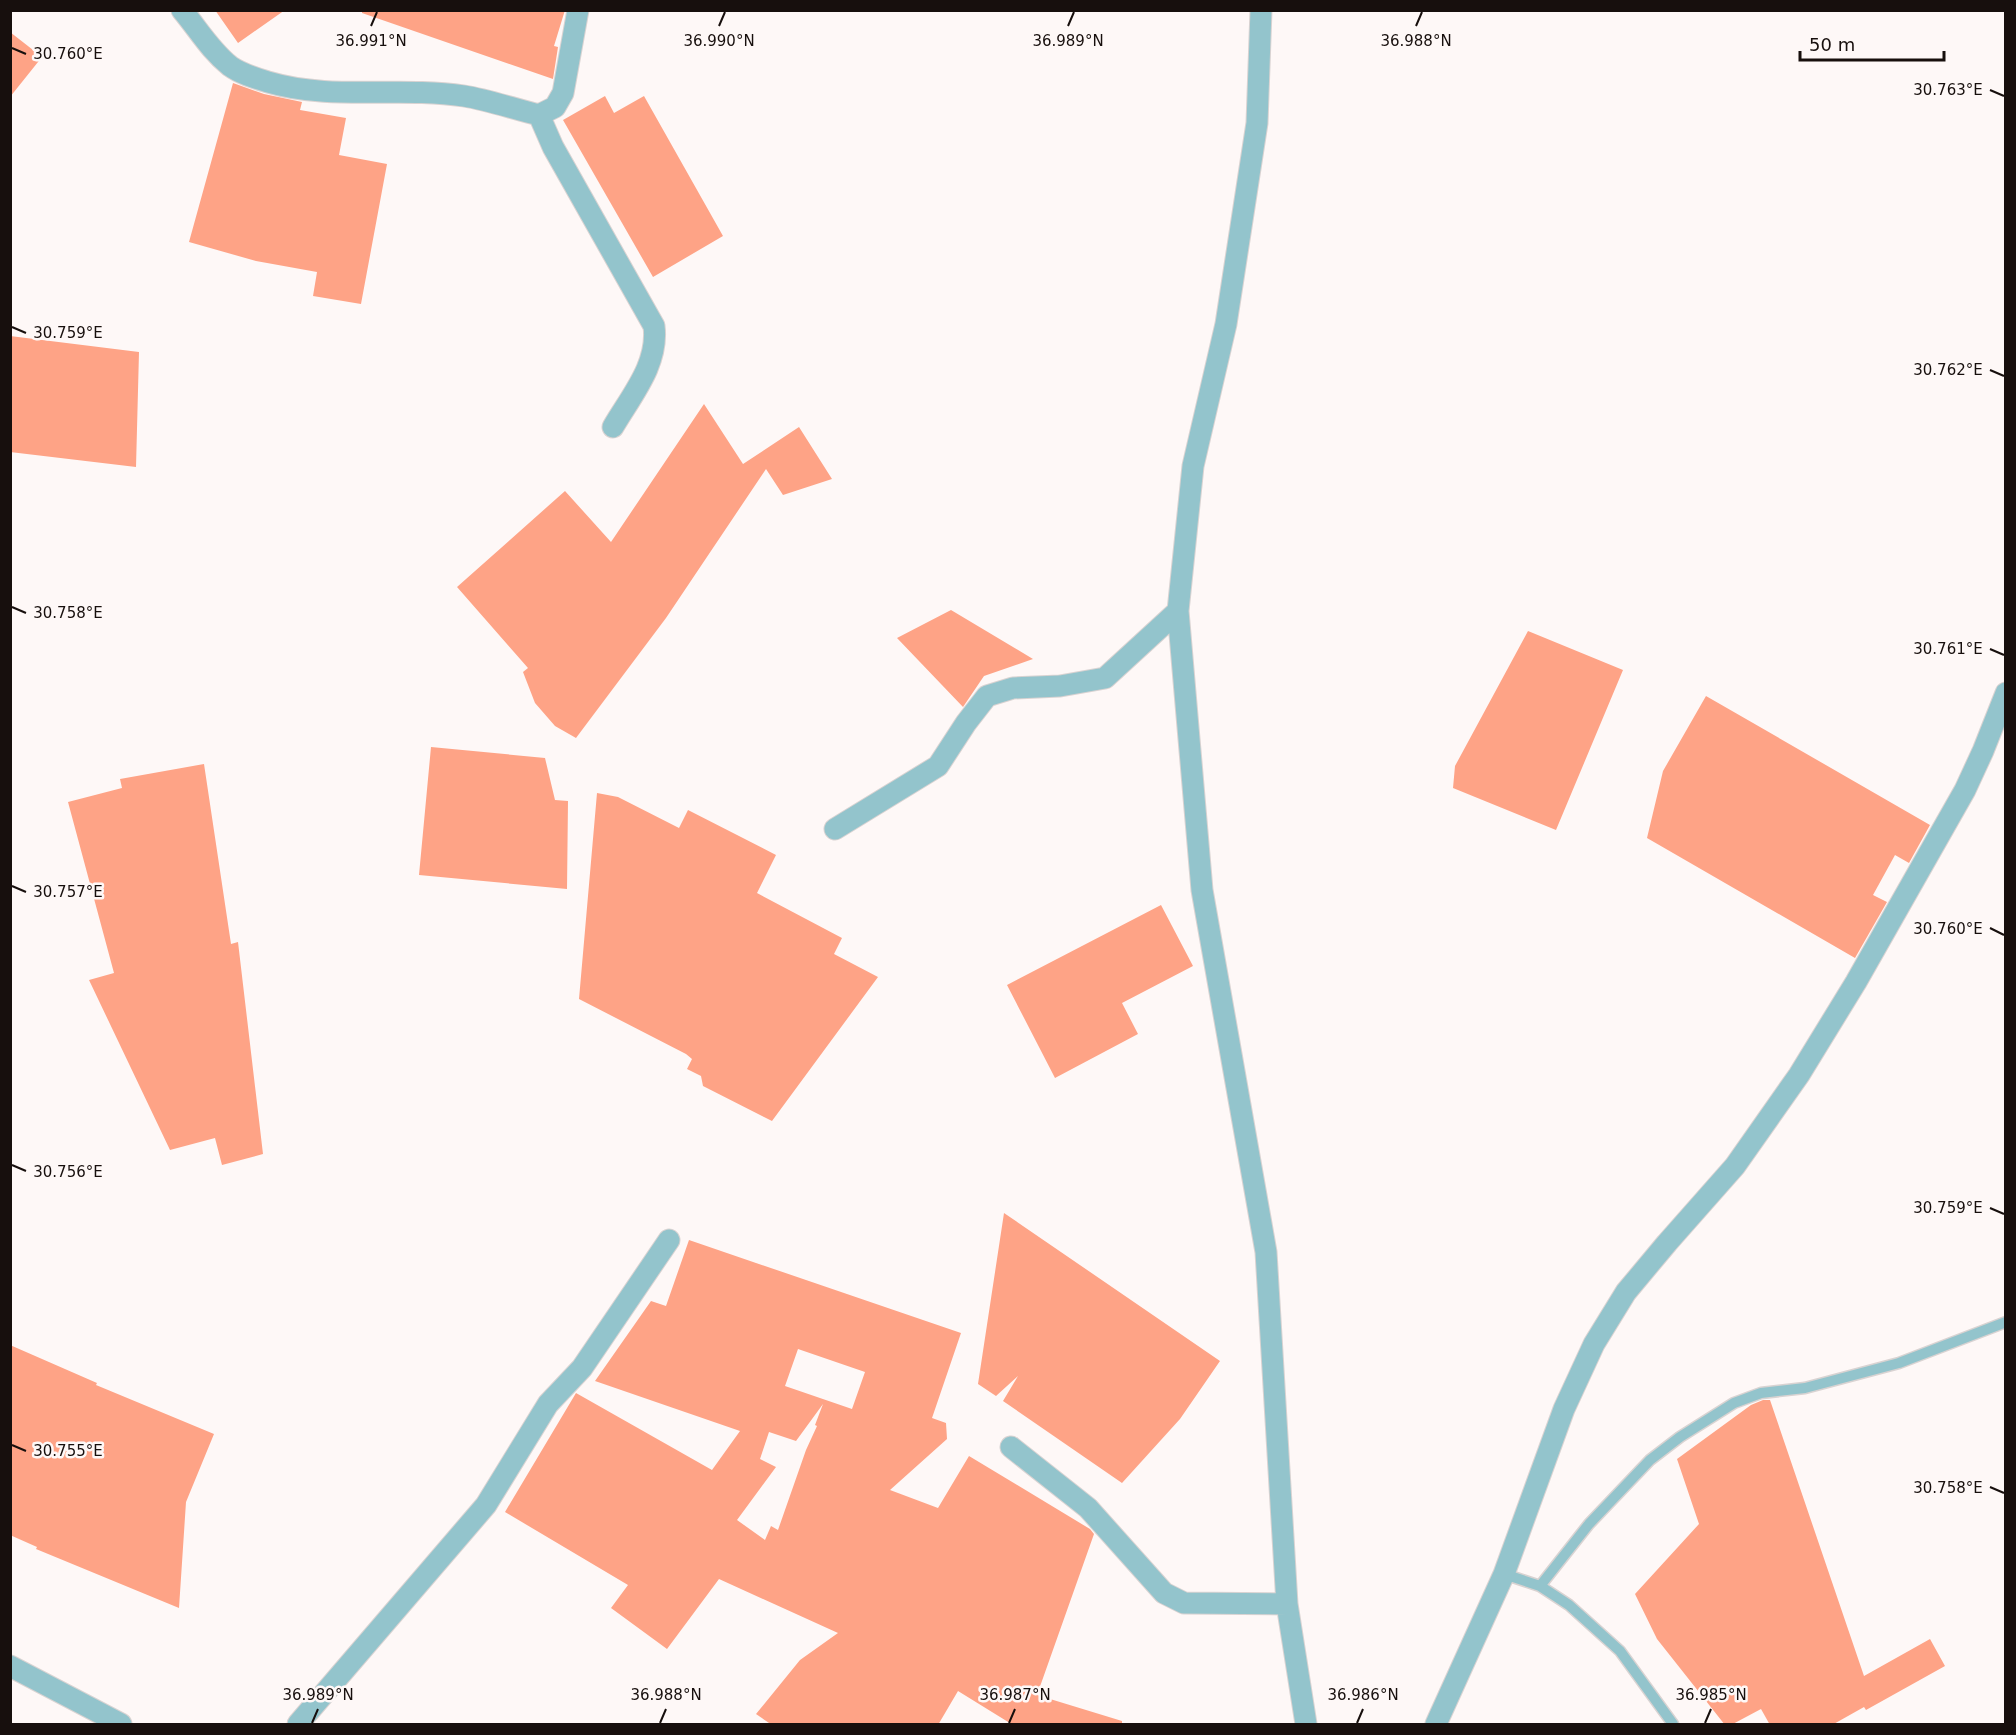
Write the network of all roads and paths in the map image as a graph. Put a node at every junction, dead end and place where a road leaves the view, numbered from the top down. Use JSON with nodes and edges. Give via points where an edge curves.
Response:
{"nodes":[{"id":1,"x":182,"y":10,"type":"edge"},
{"id":2,"x":578,"y":10,"type":"edge"},
{"id":3,"x":1261,"y":10,"type":"edge"},
{"id":4,"x":539,"y":115,"type":"junction"},
{"id":5,"x":613,"y":427,"type":"dead end"},
{"id":6,"x":1178,"y":611,"type":"junction"},
{"id":7,"x":2006,"y":693,"type":"edge"},
{"id":8,"x":835,"y":829,"type":"dead end"},
{"id":9,"x":669,"y":1240,"type":"dead end"},
{"id":10,"x":2006,"y":1322,"type":"edge"},
{"id":11,"x":1011,"y":1447,"type":"dead end"},
{"id":12,"x":1504,"y":1574,"type":"junction"},
{"id":13,"x":1540,"y":1586,"type":"junction"},
{"id":14,"x":1287,"y":1604,"type":"junction"},
{"id":15,"x":10,"y":1666,"type":"edge"},
{"id":16,"x":121,"y":1725,"type":"edge"},
{"id":17,"x":298,"y":1725,"type":"edge"},
{"id":18,"x":1306,"y":1725,"type":"edge"},
{"id":19,"x":1436,"y":1725,"type":"edge"},
{"id":20,"x":1673,"y":1725,"type":"edge"}],
"edges":[{"from":1,"to":4,"type":"street","via":[[212,49],[231,67],[251,77],[321,92],[463,96]]},
{"from":2,"to":4,"type":"street","via":[[563,93],[555,107]]},
{"from":3,"to":6,"type":"street","via":[[1257,123],[1226,324],[1193,466]]},
{"from":4,"to":5,"type":"street","via":[[553,147],[654,326],[656,344],[650,365]]},
{"from":6,"to":8,"type":"street","via":[[1105,678],[1060,686],[1013,688],[987,696],[938,766]]},
{"from":6,"to":14,"type":"street","via":[[1202,890],[1266,1251]]},
{"from":7,"to":12,"type":"street","via":[[1965,790],[1816,1048],[1742,1157],[1645,1268],[1594,1344],[1564,1409]]},
{"from":9,"to":17,"type":"street","via":[[582,1368],[548,1404],[486,1505]]},
{"from":10,"to":13,"type":"lane","via":[[1899,1363],[1805,1388],[1761,1393],[1734,1403],[1650,1460],[1589,1524]]},
{"from":11,"to":14,"type":"street","via":[[1088,1508],[1164,1593],[1184,1604]]},
{"from":12,"to":13,"type":"lane"},
{"from":12,"to":19,"type":"street"},
{"from":13,"to":20,"type":"lane","via":[[1569,1605],[1620,1651]]},
{"from":14,"to":18,"type":"street"},
{"from":15,"to":16,"type":"street"}]}
